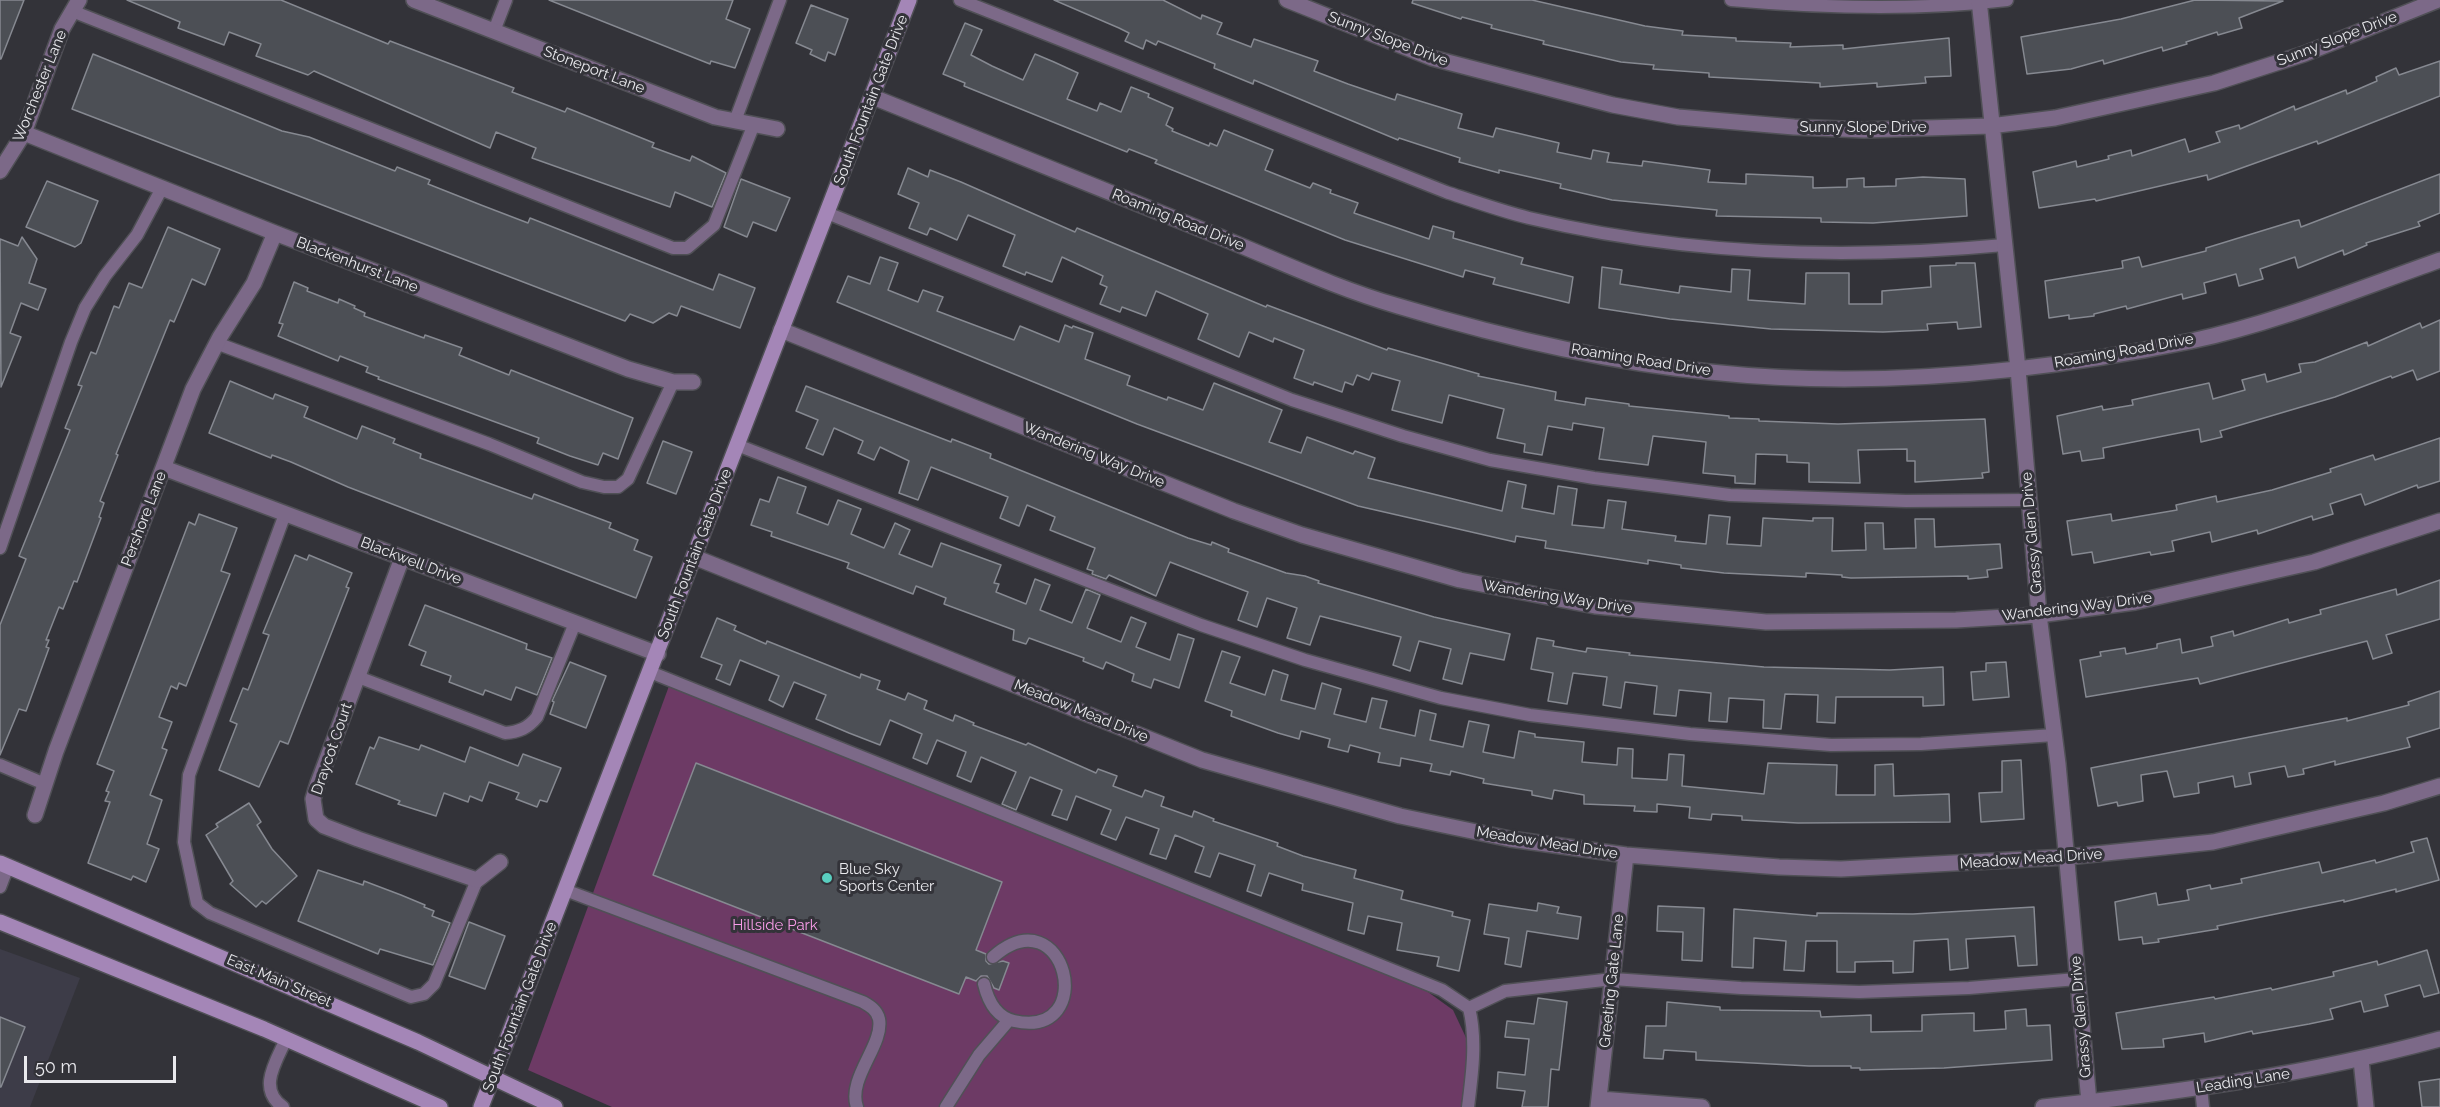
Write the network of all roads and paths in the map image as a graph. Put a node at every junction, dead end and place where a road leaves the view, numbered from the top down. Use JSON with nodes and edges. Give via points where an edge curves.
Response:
{"nodes":[{"id":1,"x":414,"y":0,"type":"edge"},
{"id":2,"x":506,"y":0,"type":"edge"},
{"id":3,"x":780,"y":0,"type":"edge"},
{"id":4,"x":909,"y":0,"type":"edge"},
{"id":5,"x":960,"y":0,"type":"edge"},
{"id":6,"x":1287,"y":0,"type":"edge"},
{"id":7,"x":1731,"y":0,"type":"edge"},
{"id":8,"x":2007,"y":0,"type":"edge"},
{"id":9,"x":2438,"y":0,"type":"edge"},
{"id":10,"x":1979,"y":2,"type":"edge"},
{"id":11,"x":76,"y":6,"type":"edge"},
{"id":12,"x":494,"y":31,"type":"junction"},
{"id":13,"x":873,"y":97,"type":"junction"},
{"id":14,"x":735,"y":120,"type":"junction"},
{"id":15,"x":754,"y":124,"type":"junction"},
{"id":16,"x":1990,"y":126,"type":"junction"},
{"id":17,"x":777,"y":129,"type":"dead end"},
{"id":18,"x":24,"y":133,"type":"junction"},
{"id":19,"x":0,"y":171,"type":"edge"},
{"id":20,"x":162,"y":188,"type":"junction"},
{"id":21,"x":827,"y":213,"type":"junction"},
{"id":22,"x":275,"y":233,"type":"junction"},
{"id":23,"x":2004,"y":244,"type":"junction"},
{"id":24,"x":2440,"y":260,"type":"edge"},
{"id":25,"x":781,"y":330,"type":"junction"},
{"id":26,"x":216,"y":343,"type":"junction"},
{"id":27,"x":2018,"y":369,"type":"junction"},
{"id":28,"x":673,"y":382,"type":"junction"},
{"id":29,"x":693,"y":382,"type":"dead end"},
{"id":30,"x":737,"y":445,"type":"junction"},
{"id":31,"x":164,"y":468,"type":"junction"},
{"id":32,"x":2029,"y":500,"type":"junction"},
{"id":33,"x":285,"y":514,"type":"junction"},
{"id":34,"x":2440,"y":521,"type":"edge"},
{"id":35,"x":0,"y":548,"type":"edge"},
{"id":36,"x":694,"y":557,"type":"junction"},
{"id":37,"x":402,"y":558,"type":"junction"},
{"id":38,"x":2039,"y":615,"type":"junction"},
{"id":39,"x":575,"y":623,"type":"junction"},
{"id":40,"x":658,"y":654,"type":"junction"},
{"id":41,"x":650,"y":672,"type":"junction"},
{"id":42,"x":358,"y":676,"type":"junction"},
{"id":43,"x":2054,"y":735,"type":"junction"},
{"id":44,"x":0,"y":765,"type":"edge"},
{"id":45,"x":45,"y":784,"type":"junction"},
{"id":46,"x":2440,"y":786,"type":"edge"},
{"id":47,"x":35,"y":816,"type":"dead end"},
{"id":48,"x":1626,"y":855,"type":"junction"},
{"id":49,"x":2067,"y":857,"type":"junction"},
{"id":50,"x":500,"y":862,"type":"dead end"},
{"id":51,"x":4,"y":864,"type":"edge"},
{"id":52,"x":477,"y":880,"type":"junction"},
{"id":53,"x":0,"y":887,"type":"edge"},
{"id":54,"x":566,"y":890,"type":"junction"},
{"id":55,"x":0,"y":922,"type":"edge"},
{"id":56,"x":993,"y":957,"type":"dead end"},
{"id":57,"x":1613,"y":979,"type":"junction"},
{"id":58,"x":2078,"y":979,"type":"junction"},
{"id":59,"x":984,"y":984,"type":"dead end"},
{"id":60,"x":1469,"y":1008,"type":"junction"},
{"id":61,"x":1009,"y":1020,"type":"junction"},
{"id":62,"x":286,"y":1039,"type":"junction"},
{"id":63,"x":2440,"y":1039,"type":"edge"},
{"id":64,"x":2361,"y":1060,"type":"junction"},
{"id":65,"x":492,"y":1078,"type":"junction"},
{"id":66,"x":2201,"y":1088,"type":"junction"},
{"id":67,"x":2089,"y":1102,"type":"junction"},
{"id":68,"x":1599,"y":1103,"type":"edge"},
{"id":69,"x":283,"y":1107,"type":"edge"},
{"id":70,"x":440,"y":1107,"type":"edge"},
{"id":71,"x":481,"y":1107,"type":"edge"},
{"id":72,"x":555,"y":1107,"type":"edge"},
{"id":73,"x":857,"y":1107,"type":"edge"},
{"id":74,"x":946,"y":1107,"type":"edge"},
{"id":75,"x":1468,"y":1107,"type":"edge"},
{"id":76,"x":1702,"y":1107,"type":"edge"},
{"id":77,"x":2043,"y":1107,"type":"edge"},
{"id":78,"x":2203,"y":1107,"type":"edge"},
{"id":79,"x":2366,"y":1107,"type":"edge"}],
"edges":[{"from":1,"to":12,"type":"street","name":"Stoneport Lane"},
{"from":2,"to":12,"type":"lane"},
{"from":3,"to":14,"type":"lane"},
{"from":4,"to":13,"type":"street","name":"South Fountain Gate Drive"},
{"from":5,"to":23,"type":"lane","via":[[1435,188],[1527,218],[1667,241],[1810,255],[1920,253]]},
{"from":6,"to":16,"type":"street","name":"Sunny Slope Drive","via":[[1432,58],[1613,105],[1678,117],[1864,130]]},
{"from":7,"to":10,"type":"lane","via":[[1856,7]]},
{"from":8,"to":10,"type":"lane"},
{"from":9,"to":16,"type":"street","name":"Sunny Slope Drive","via":[[2304,54],[2214,83],[2055,118]]},
{"from":10,"to":16,"type":"street","name":"Grassy Glen Drive"},
{"from":11,"to":15,"type":"lane","via":[[673,248],[687,248],[714,225]]},
{"from":11,"to":18,"type":"street","name":"Worchester Lane","via":[[49,60]]},
{"from":12,"to":14,"type":"street","name":"Stoneport Lane","via":[[715,117]]},
{"from":13,"to":21,"type":"street","name":"South Fountain Gate Drive"},
{"from":13,"to":27,"type":"street","name":"Roaming Road Drive","via":[[1351,290],[1396,306],[1526,339],[1637,362],[1764,376],[1886,377]]},
{"from":14,"to":15,"type":"street","name":"Stoneport Lane"},
{"from":15,"to":17,"type":"street","name":"Stoneport Lane"},
{"from":16,"to":23,"type":"street","name":"Grassy Glen Drive"},
{"from":18,"to":19,"type":"street","name":"Worchester Lane"},
{"from":18,"to":20,"type":"street","name":"Blackenhurst Lane"},
{"from":20,"to":22,"type":"street","name":"Blackenhurst Lane"},
{"from":20,"to":35,"type":"lane","via":[[137,235],[86,308]]},
{"from":21,"to":25,"type":"street","name":"South Fountain Gate Drive"},
{"from":21,"to":32,"type":"lane","via":[[1292,400],[1490,460],[1730,495],[1906,501]]},
{"from":22,"to":26,"type":"street","name":"Pershore Lane","via":[[254,283]]},
{"from":22,"to":28,"type":"street","name":"Blackenhurst Lane","via":[[628,369]]},
{"from":23,"to":27,"type":"street","name":"Grassy Glen Drive"},
{"from":24,"to":27,"type":"street","name":"Roaming Road Drive","via":[[2262,322],[2201,338]]},
{"from":25,"to":30,"type":"street","name":"South Fountain Gate Drive"},
{"from":25,"to":38,"type":"street","name":"Wandering Way Drive","via":[[1234,511],[1302,535],[1460,580],[1595,606],[1766,622]]},
{"from":26,"to":28,"type":"lane","via":[[604,487],[618,487],[628,479]]},
{"from":26,"to":31,"type":"street","name":"Pershore Lane","via":[[193,389]]},
{"from":27,"to":32,"type":"street","name":"Grassy Glen Drive"},
{"from":28,"to":29,"type":"street","name":"Blackenhurst Lane"},
{"from":30,"to":36,"type":"street","name":"South Fountain Gate Drive"},
{"from":30,"to":43,"type":"lane","via":[[1201,625],[1305,660],[1441,698],[1530,715],[1831,746]]},
{"from":31,"to":33,"type":"street","name":"Blackwell Drive"},
{"from":31,"to":45,"type":"street","name":"Pershore Lane"},
{"from":32,"to":38,"type":"street","name":"Grassy Glen Drive"},
{"from":33,"to":37,"type":"street","name":"Blackwell Drive"},
{"from":33,"to":52,"type":"lane","via":[[189,775],[184,842],[197,903],[210,913],[411,996],[424,994],[434,984]]},
{"from":34,"to":38,"type":"street","name":"Wandering Way Drive","via":[[2314,562],[2134,602]]},
{"from":36,"to":40,"type":"street","name":"South Fountain Gate Drive"},
{"from":36,"to":48,"type":"street","name":"Meadow Mead Drive","via":[[1202,760],[1400,816],[1510,839]]},
{"from":37,"to":39,"type":"street","name":"Blackwell Drive"},
{"from":37,"to":42,"type":"street","name":"Draycot Court"},
{"from":38,"to":43,"type":"street","name":"Grassy Glen Drive"},
{"from":39,"to":40,"type":"street","name":"Blackwell Drive"},
{"from":39,"to":42,"type":"lane","via":[[537,717],[530,726],[516,732],[505,733]]},
{"from":40,"to":41,"type":"street","name":"South Fountain Gate Drive"},
{"from":41,"to":54,"type":"street","name":"South Fountain Gate Drive"},
{"from":41,"to":60,"type":"lane","via":[[1442,990]]},
{"from":42,"to":52,"type":"street","name":"Draycot Court","via":[[313,800],[316,819],[358,839]]},
{"from":43,"to":49,"type":"street","name":"Grassy Glen Drive"},
{"from":44,"to":45,"type":"lane"},
{"from":45,"to":47,"type":"street","name":"Pershore Lane"},
{"from":46,"to":49,"type":"street","name":"Meadow Mead Drive","via":[[2384,803],[2213,842]]},
{"from":48,"to":49,"type":"street","name":"Meadow Mead Drive","via":[[1841,868]]},
{"from":48,"to":57,"type":"street","name":"Greeting Gate Lane"},
{"from":49,"to":58,"type":"street","name":"Grassy Glen Drive"},
{"from":50,"to":52,"type":"street"},
{"from":51,"to":53,"type":"lane"},
{"from":51,"to":65,"type":"street","name":"East Main Street","via":[[418,1042]]},
{"from":54,"to":65,"type":"street","name":"South Fountain Gate Drive"},
{"from":54,"to":73,"type":"lane","via":[[863,1002],[879,1019],[853,1095]]},
{"from":55,"to":62,"type":"street"},
{"from":56,"to":61,"type":"lane","via":[[1010,945],[1031,942],[1044,946],[1063,966],[1065,993],[1049,1016],[1037,1022]]},
{"from":57,"to":58,"type":"lane","via":[[1859,992]]},
{"from":57,"to":60,"type":"lane","via":[[1505,991]]},
{"from":57,"to":68,"type":"street","name":"Greeting Gate Lane"},
{"from":58,"to":67,"type":"street","name":"Grassy Glen Drive"},
{"from":59,"to":61,"type":"lane","via":[[992,1006]]},
{"from":60,"to":75,"type":"lane","via":[[1473,1060]]},
{"from":61,"to":74,"type":"lane","via":[[979,1055]]},
{"from":62,"to":69,"type":"lane","via":[[269,1081],[273,1097]]},
{"from":62,"to":70,"type":"street"},
{"from":63,"to":64,"type":"street","name":"Leading Lane"},
{"from":64,"to":66,"type":"street","name":"Leading Lane"},
{"from":64,"to":79,"type":"street"},
{"from":65,"to":71,"type":"street","name":"South Fountain Gate Drive"},
{"from":65,"to":72,"type":"street","name":"East Main Street"},
{"from":66,"to":67,"type":"street","name":"Leading Lane"},
{"from":66,"to":78,"type":"lane"},
{"from":67,"to":77,"type":"street","name":"Leading Lane"},
{"from":68,"to":76,"type":"street"}]}
